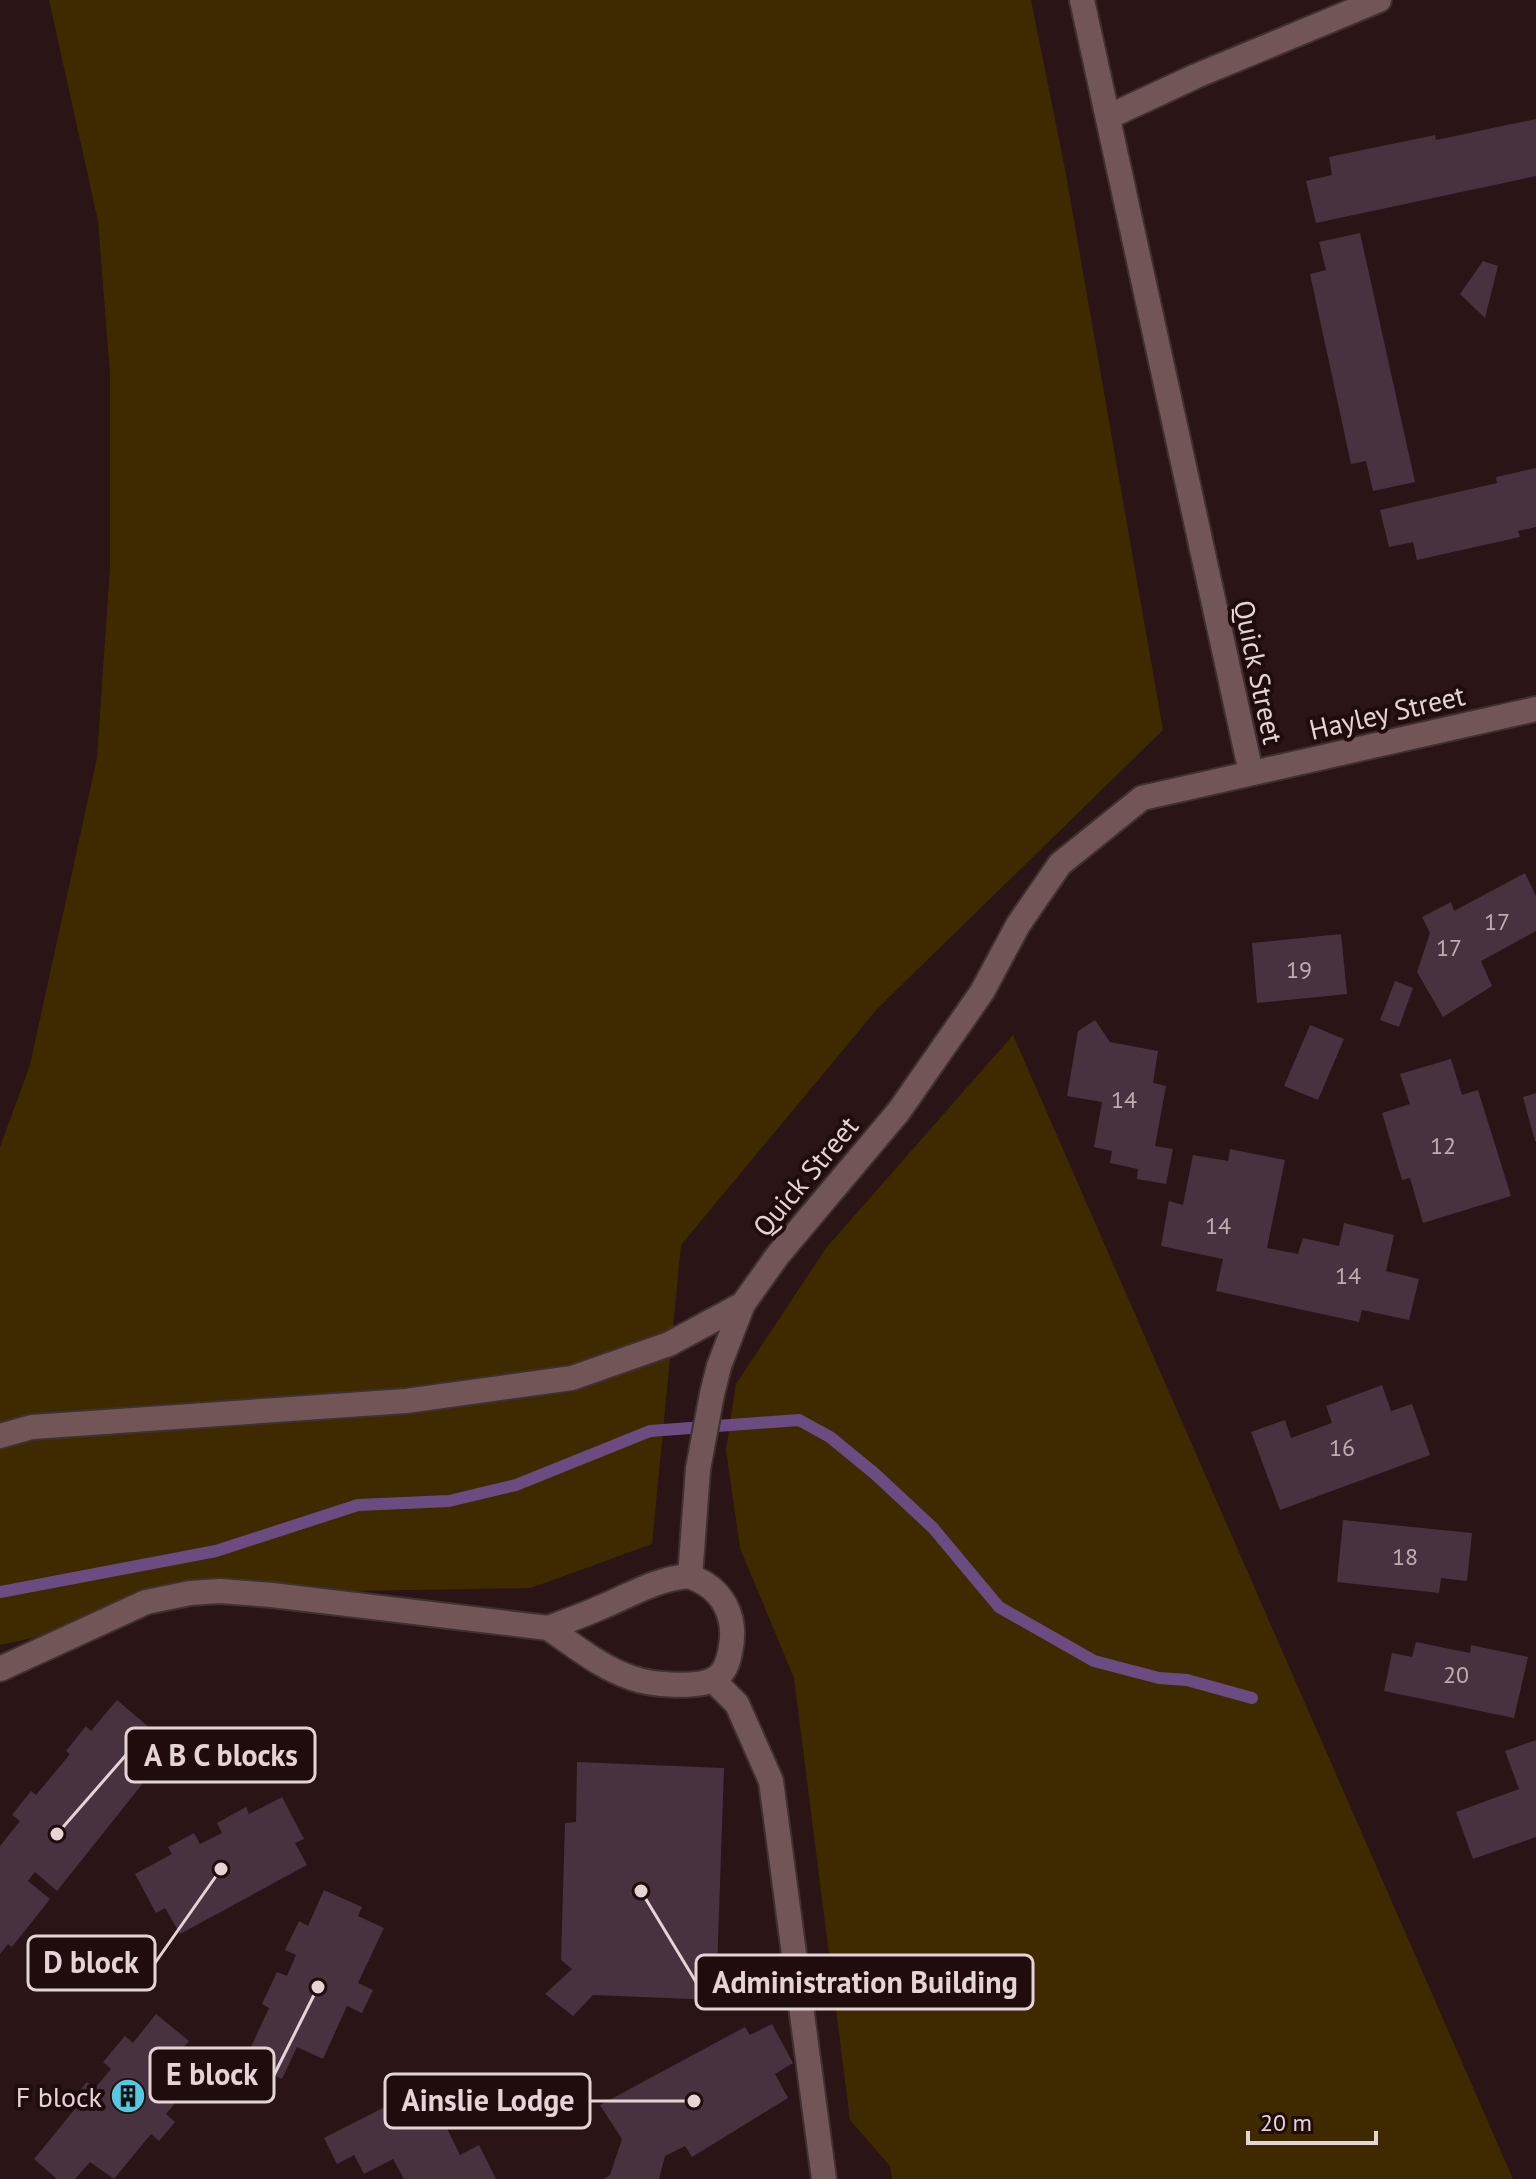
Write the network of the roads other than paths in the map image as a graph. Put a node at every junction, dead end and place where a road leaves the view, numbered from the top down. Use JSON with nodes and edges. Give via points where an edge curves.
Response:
{"nodes":[{"id":1,"x":1082,"y":0,"type":"edge"},
{"id":2,"x":1379,"y":0,"type":"edge"},
{"id":3,"x":1108,"y":117,"type":"junction"},
{"id":4,"x":1536,"y":709,"type":"edge"},
{"id":5,"x":1251,"y":773,"type":"junction"},
{"id":6,"x":743,"y":1304,"type":"junction"},
{"id":7,"x":0,"y":1436,"type":"edge"},
{"id":8,"x":690,"y":1577,"type":"junction"},
{"id":9,"x":548,"y":1628,"type":"junction"},
{"id":10,"x":0,"y":1669,"type":"edge"},
{"id":11,"x":713,"y":1680,"type":"junction"},
{"id":12,"x":824,"y":2179,"type":"edge"}],
"edges":[{"from":1,"to":3,"type":"street","name":"Quick Street"},
{"from":2,"to":3,"type":"street"},
{"from":3,"to":5,"type":"street","name":"Quick Street"},
{"from":4,"to":5,"type":"street","name":"Hayley Street"},
{"from":5,"to":6,"type":"street","name":"Quick Street","via":[[1142,798],[1060,864],[1018,925],[982,992],[899,1111]]},
{"from":6,"to":7,"type":"street","via":[[669,1344],[572,1378],[406,1401],[32,1427]]},
{"from":6,"to":8,"type":"street","name":"Quick Street","via":[[712,1394],[698,1469]]},
{"from":8,"to":9,"type":"street","via":[[654,1583]]},
{"from":8,"to":11,"type":"street","via":[[714,1591],[733,1620],[729,1657]]},
{"from":9,"to":10,"type":"street","via":[[272,1595],[190,1593],[146,1602]]},
{"from":9,"to":11,"type":"street","via":[[633,1679],[678,1684]]},
{"from":11,"to":12,"type":"street","via":[[737,1704],[771,1781]]}]}
